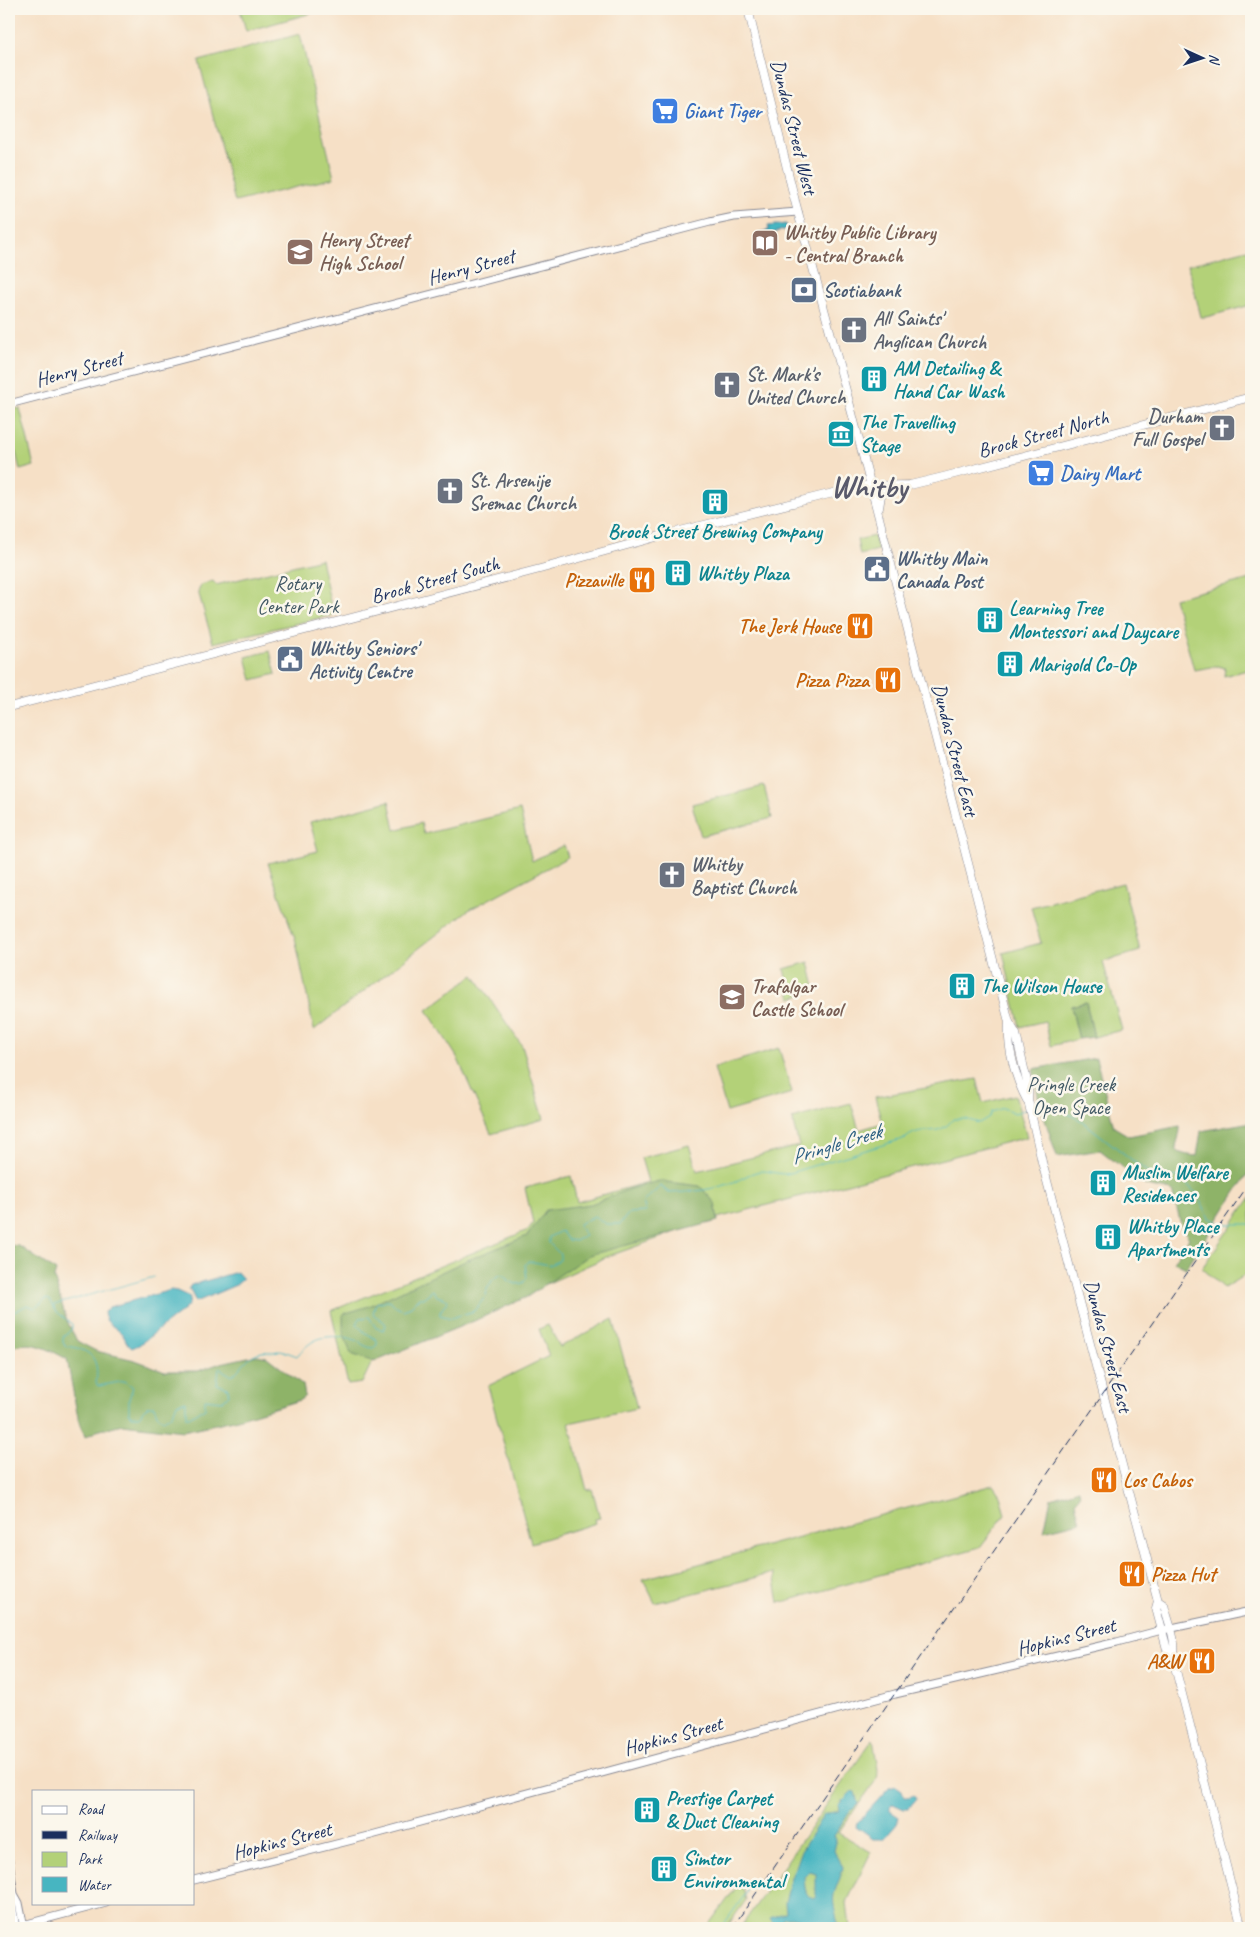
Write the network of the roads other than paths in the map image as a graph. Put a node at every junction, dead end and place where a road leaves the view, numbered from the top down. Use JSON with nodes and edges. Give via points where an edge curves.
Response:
{"nodes":[{"id":1,"x":748,"y":9,"type":"edge"},
{"id":2,"x":798,"y":212,"type":"junction"},
{"id":3,"x":1251,"y":397,"type":"edge"},
{"id":4,"x":9,"y":404,"type":"edge"},
{"id":5,"x":871,"y":486,"type":"junction"},
{"id":6,"x":890,"y":486,"type":"junction"},
{"id":7,"x":878,"y":516,"type":"junction"},
{"id":8,"x":9,"y":707,"type":"edge"},
{"id":9,"x":1251,"y":1611,"type":"edge"},
{"id":10,"x":1166,"y":1629,"type":"junction"},
{"id":11,"x":9,"y":1861,"type":"edge"},
{"id":12,"x":195,"y":1880,"type":"edge"},
{"id":13,"x":102,"y":1904,"type":"edge"},
{"id":14,"x":21,"y":1927,"type":"edge"},
{"id":15,"x":1242,"y":1928,"type":"edge"}],
"edges":[{"from":1,"to":2,"type":"main road","name":"Dundas Street West"},
{"from":2,"to":4,"type":"main road","name":"Henry Street","via":[[710,222]]},
{"from":2,"to":5,"type":"main road","name":"Dundas Street West"},
{"from":3,"to":6,"type":"main road","name":"Brock Street North","via":[[944,477]]},
{"from":5,"to":6,"type":"main road","name":"Brock Street North"},
{"from":5,"to":7,"type":"main road","name":"Dundas Street East"},
{"from":5,"to":8,"type":"main road","name":"Brock Street South","via":[[660,536]]},
{"from":6,"to":7,"type":"main road","via":[[881,495]]},
{"from":7,"to":10,"type":"main road","name":"Dundas Street East","via":[[1009,1022],[1008,1036],[1020,1087],[1028,1102],[1158,1600],[1164,1605]]},
{"from":9,"to":10,"type":"main road","name":"Hopkins Street"},
{"from":10,"to":12,"type":"main road","name":"Hopkins Street","via":[[876,1699]]},
{"from":10,"to":15,"type":"main road","name":"Dundas Street East","via":[[1168,1653],[1173,1660]]},
{"from":11,"to":14,"type":"main road"},
{"from":13,"to":14,"type":"main road"}]}
